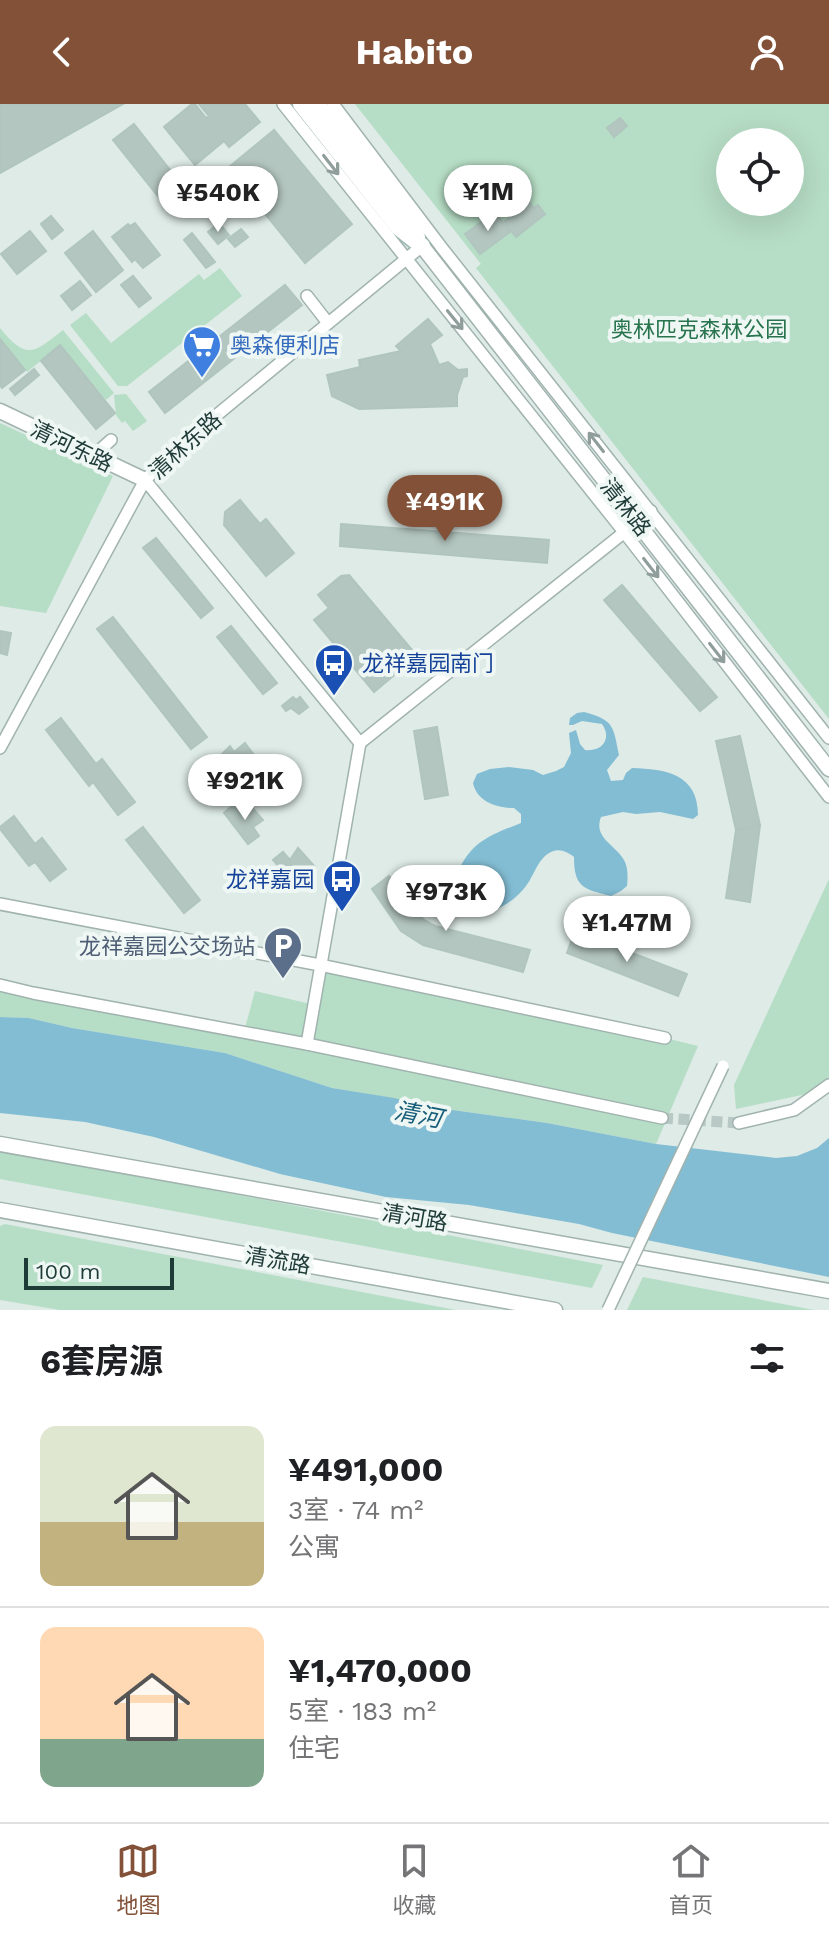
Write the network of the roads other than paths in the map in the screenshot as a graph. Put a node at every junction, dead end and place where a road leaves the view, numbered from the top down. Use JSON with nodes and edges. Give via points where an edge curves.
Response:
{"nodes":[{"id":1,"x":283,"y":104,"type":"edge"},
{"id":2,"x":301,"y":104,"type":"edge"},
{"id":3,"x":317,"y":104,"type":"edge"},
{"id":4,"x":333,"y":104,"type":"edge"},
{"id":5,"x":422,"y":246,"type":"junction"},
{"id":6,"x":406,"y":259,"type":"junction"},
{"id":7,"x":307,"y":296,"type":"dead end"},
{"id":8,"x":328,"y":323,"type":"junction"},
{"id":9,"x":0,"y":411,"type":"edge"},
{"id":10,"x":111,"y":440,"type":"dead end"},
{"id":11,"x":100,"y":452,"type":"dead end"},
{"id":12,"x":145,"y":480,"type":"junction"},
{"id":13,"x":651,"y":511,"type":"junction"},
{"id":14,"x":637,"y":521,"type":"junction"},
{"id":15,"x":624,"y":532,"type":"junction"},
{"id":16,"x":829,"y":738,"type":"edge"},
{"id":17,"x":360,"y":743,"type":"junction"},
{"id":18,"x":0,"y":748,"type":"edge"},
{"id":19,"x":829,"y":769,"type":"edge"},
{"id":20,"x":829,"y":797,"type":"edge"},
{"id":21,"x":0,"y":904,"type":"edge"},
{"id":22,"x":320,"y":965,"type":"junction"},
{"id":23,"x":0,"y":985,"type":"edge"},
{"id":24,"x":665,"y":1038,"type":"dead end"},
{"id":25,"x":307,"y":1044,"type":"junction"},
{"id":26,"x":723,"y":1066,"type":"dead end"},
{"id":27,"x":829,"y":1085,"type":"edge"},
{"id":28,"x":662,"y":1118,"type":"tunnel mouth"},
{"id":29,"x":739,"y":1123,"type":"tunnel mouth"},
{"id":30,"x":0,"y":1144,"type":"edge"},
{"id":31,"x":0,"y":1210,"type":"edge"},
{"id":32,"x":829,"y":1291,"type":"edge"},
{"id":33,"x":555,"y":1310,"type":"edge"},
{"id":34,"x":608,"y":1310,"type":"edge"}],
"edges":[{"from":1,"to":6,"type":"street","one_way":true},
{"from":2,"to":5,"type":"main road","via":[[398,227]]},
{"from":3,"to":5,"type":"main road","via":[[408,220]]},
{"from":13,"to":4,"type":"street","one_way":true},
{"from":5,"to":6,"type":"street","name":"清林东路"},
{"from":5,"to":14,"type":"street","name":"清林路"},
{"from":6,"to":8,"type":"street","name":"清林东路"},
{"from":6,"to":15,"type":"street","one_way":true},
{"from":7,"to":8,"type":"street"},
{"from":8,"to":12,"type":"street","name":"清林东路"},
{"from":9,"to":12,"type":"street","name":"清河东路"},
{"from":10,"to":11,"type":"street"},
{"from":12,"to":17,"type":"street"},
{"from":12,"to":18,"type":"street","name":"清林东路"},
{"from":13,"to":14,"type":"street"},
{"from":13,"to":16,"type":"street"},
{"from":14,"to":15,"type":"street"},
{"from":14,"to":19,"type":"street","name":"清林路"},
{"from":15,"to":17,"type":"street"},
{"from":15,"to":20,"type":"street","one_way":true},
{"from":17,"to":22,"type":"street"},
{"from":21,"to":22,"type":"street"},
{"from":22,"to":24,"type":"street"},
{"from":22,"to":25,"type":"street"},
{"from":23,"to":25,"type":"street"},
{"from":25,"to":28,"type":"street"},
{"from":26,"to":34,"type":"street","bridge":true},
{"from":27,"to":29,"type":"street","via":[[794,1110]]},
{"from":30,"to":32,"type":"street","name":"清河路"},
{"from":31,"to":33,"type":"street","name":"清流路"}]}
